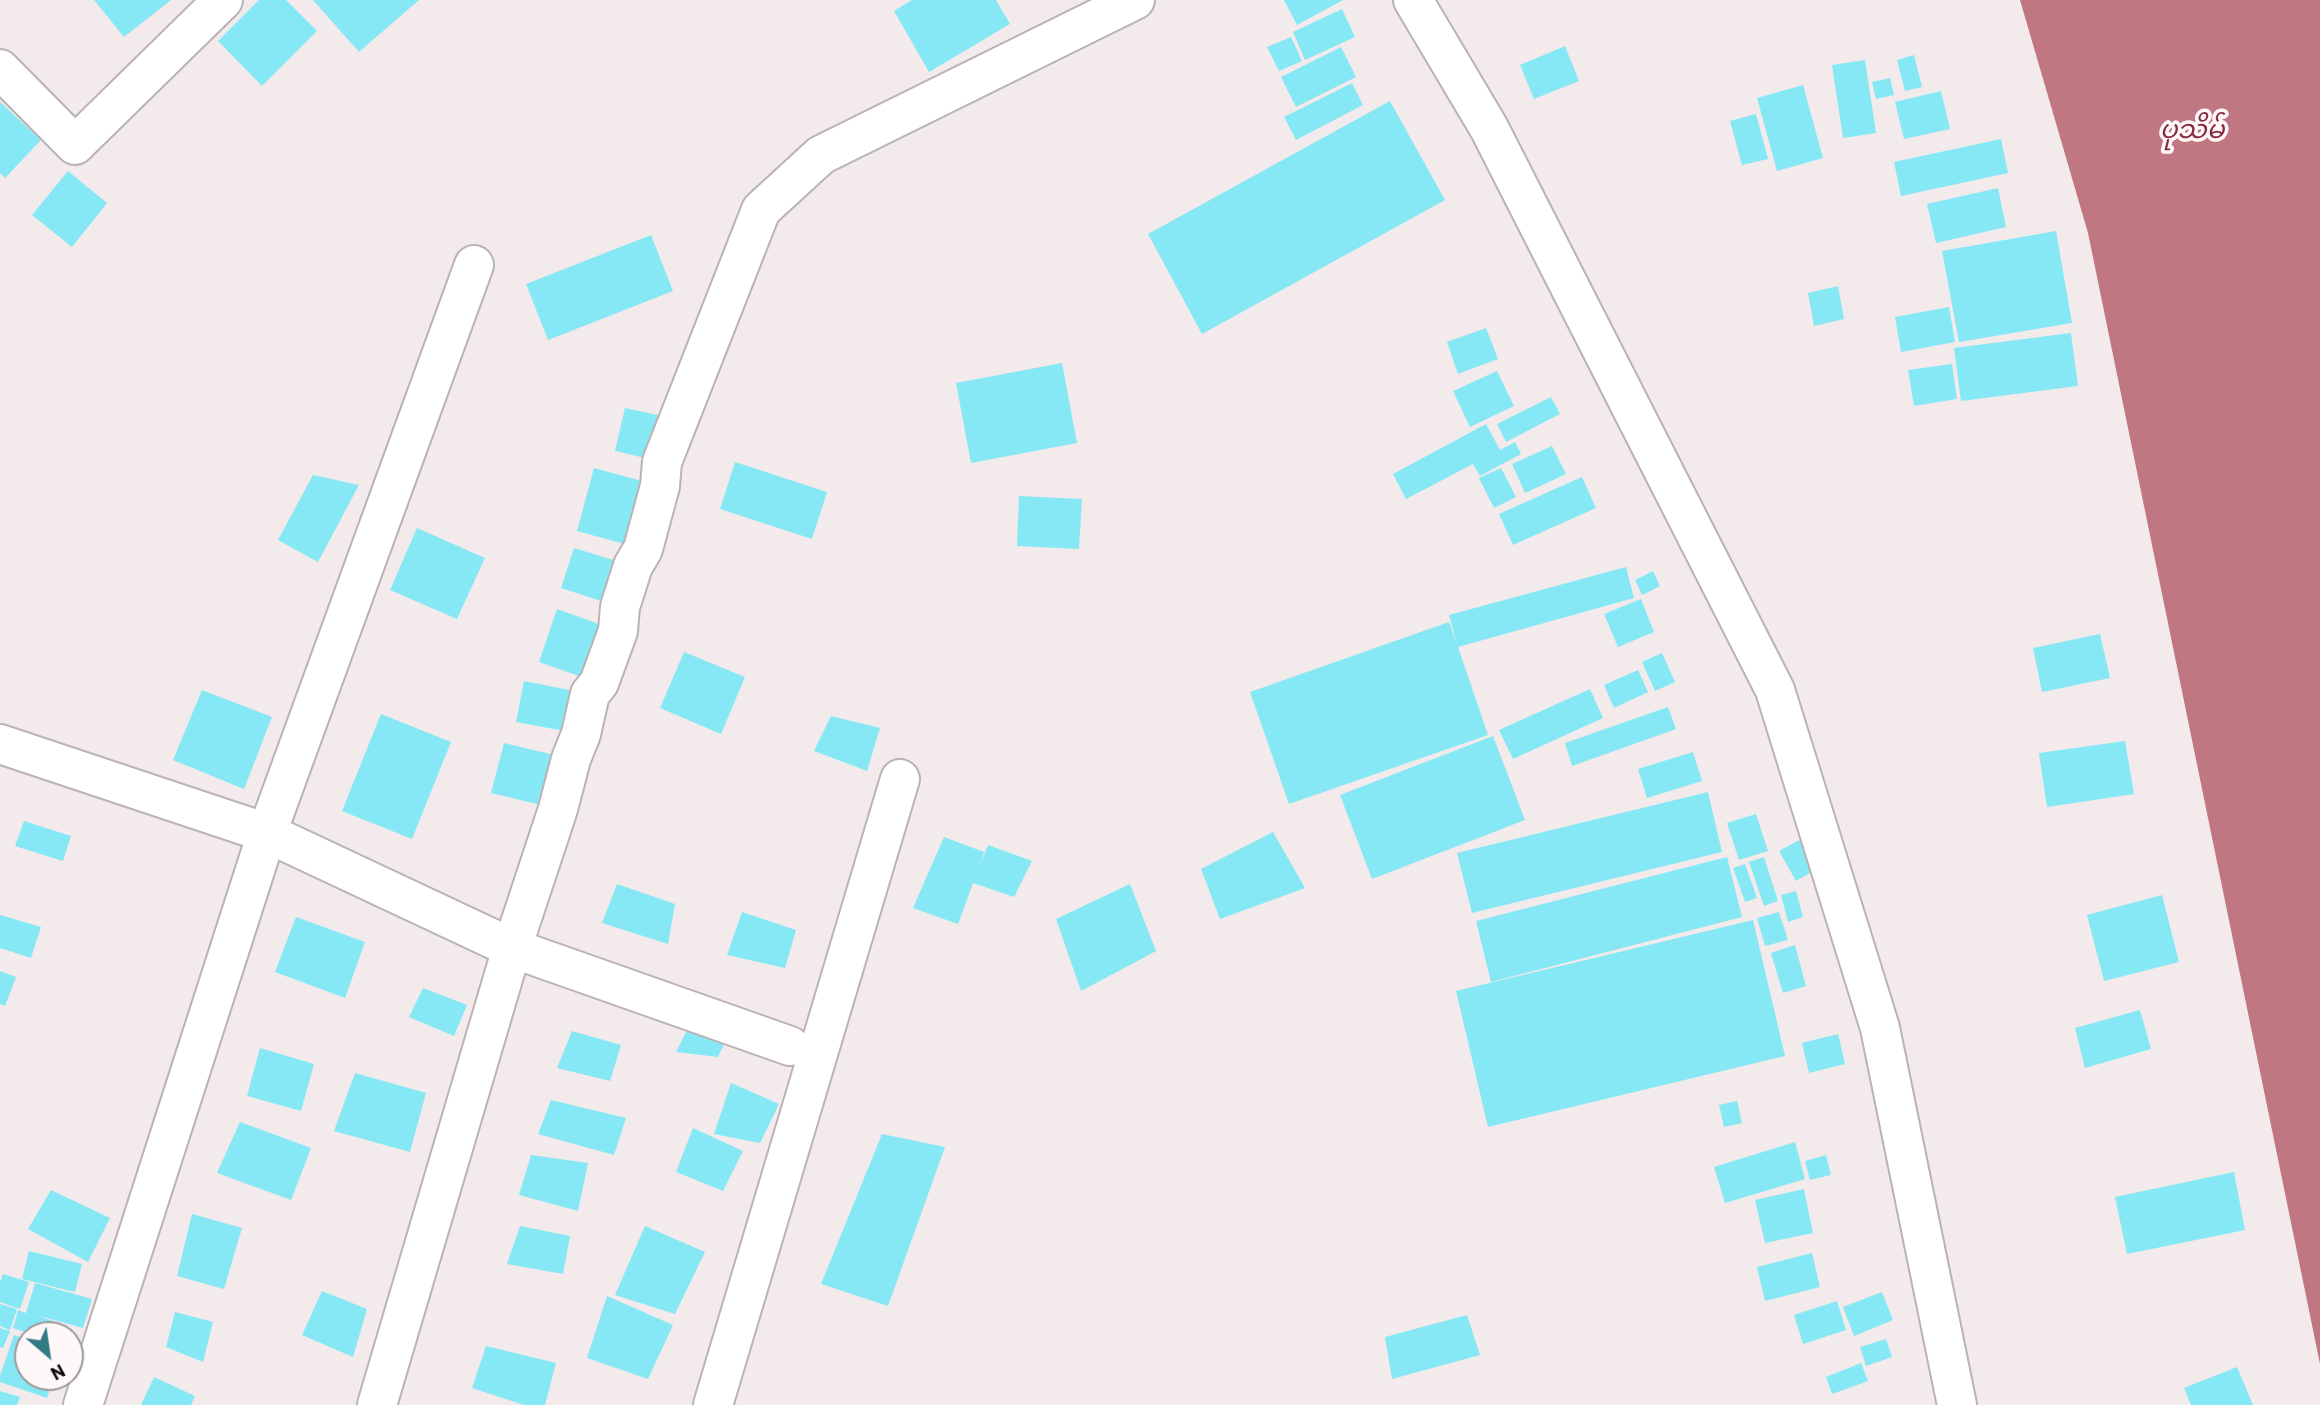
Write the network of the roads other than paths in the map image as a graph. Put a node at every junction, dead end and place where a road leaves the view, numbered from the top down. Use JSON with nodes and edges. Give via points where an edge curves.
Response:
{"nodes":[{"id":1,"x":223,"y":0,"type":"edge"},
{"id":2,"x":1135,"y":0,"type":"edge"},
{"id":3,"x":1413,"y":0,"type":"edge"},
{"id":4,"x":0,"y":69,"type":"edge"},
{"id":5,"x":474,"y":265,"type":"dead end"},
{"id":6,"x":0,"y":744,"type":"edge"},
{"id":7,"x":900,"y":779,"type":"dead end"},
{"id":8,"x":267,"y":832,"type":"junction"},
{"id":9,"x":512,"y":948,"type":"junction"},
{"id":10,"x":790,"y":1046,"type":"dead end"},
{"id":11,"x":83,"y":1405,"type":"edge"},
{"id":12,"x":377,"y":1405,"type":"edge"},
{"id":13,"x":713,"y":1405,"type":"edge"},
{"id":14,"x":1957,"y":1405,"type":"edge"}],
"edges":[{"from":1,"to":4,"type":"street","via":[[75,145]]},
{"from":2,"to":9,"type":"street","via":[[821,155],[761,209],[662,462],[643,549],[620,607],[618,631],[599,683],[590,694],[582,734]]},
{"from":3,"to":14,"type":"street","via":[[1489,128],[1775,690],[1880,1028]]},
{"from":5,"to":8,"type":"street"},
{"from":6,"to":8,"type":"street"},
{"from":7,"to":13,"type":"street"},
{"from":8,"to":9,"type":"street"},
{"from":8,"to":11,"type":"street"},
{"from":9,"to":10,"type":"street"},
{"from":9,"to":12,"type":"street"}]}
